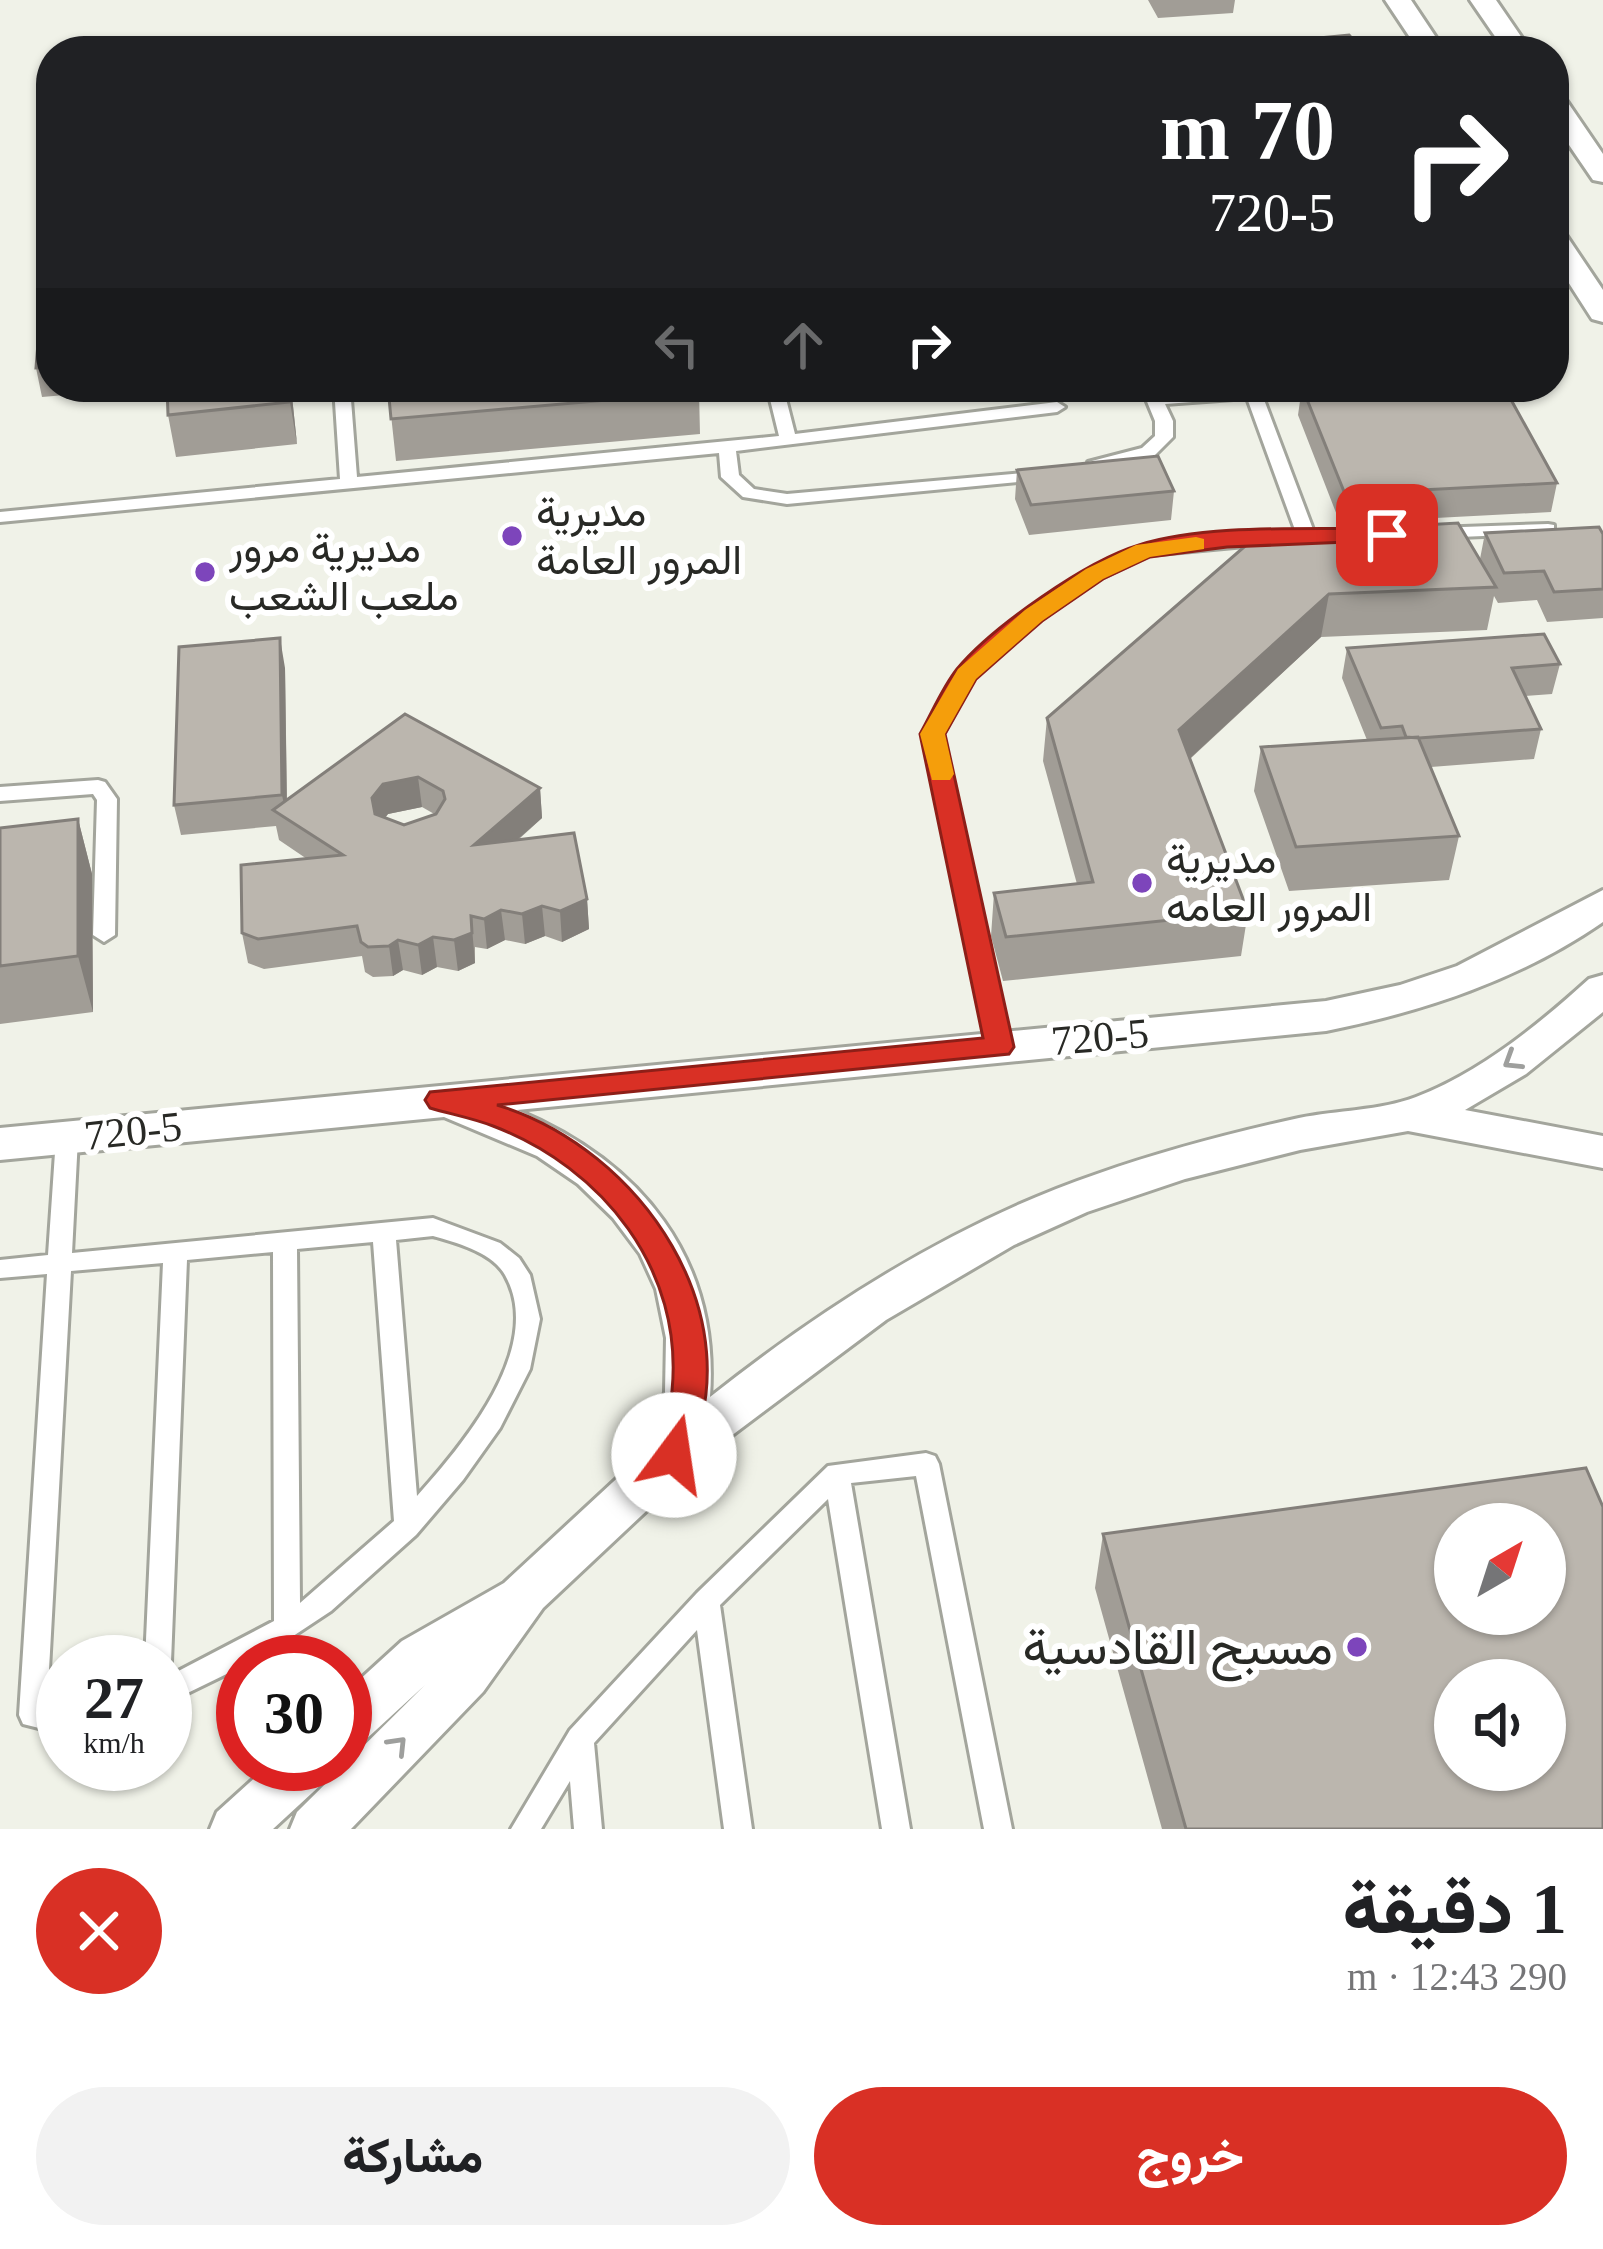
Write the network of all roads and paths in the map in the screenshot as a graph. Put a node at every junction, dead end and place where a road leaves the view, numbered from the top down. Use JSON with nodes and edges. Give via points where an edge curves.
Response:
{"nodes":[{"id":1,"x":1398,"y":0,"type":"edge"},
{"id":2,"x":1483,"y":0,"type":"edge"},
{"id":3,"x":1422,"y":36,"type":"edge"},
{"id":4,"x":1508,"y":36,"type":"edge"},
{"id":5,"x":1569,"y":125,"type":"edge"},
{"id":6,"x":1603,"y":174,"type":"edge"},
{"id":7,"x":1569,"y":261,"type":"edge"},
{"id":8,"x":1603,"y":313,"type":"edge"},
{"id":9,"x":344,"y":402,"type":"edge"},
{"id":10,"x":779,"y":402,"type":"edge"},
{"id":11,"x":1156,"y":402,"type":"edge"},
{"id":12,"x":1257,"y":402,"type":"edge"},
{"id":13,"x":1057,"y":407,"type":"dead end"},
{"id":14,"x":788,"y":439,"type":"junction"},
{"id":15,"x":728,"y":447,"type":"junction"},
{"id":16,"x":349,"y":484,"type":"junction"},
{"id":17,"x":0,"y":518,"type":"edge"},
{"id":18,"x":1548,"y":530,"type":"edge"},
{"id":19,"x":1417,"y":534,"type":"edge"},
{"id":20,"x":1351,"y":536,"type":"edge"},
{"id":21,"x":1307,"y":538,"type":"junction"},
{"id":22,"x":0,"y":794,"type":"edge"},
{"id":23,"x":1603,"y":903,"type":"edge"},
{"id":24,"x":104,"y":935,"type":"dead end"},
{"id":25,"x":1603,"y":989,"type":"edge"},
{"id":26,"x":999,"y":1047,"type":"junction"},
{"id":27,"x":440,"y":1100,"type":"junction"},
{"id":28,"x":1410,"y":1116,"type":"junction"},
{"id":29,"x":67,"y":1138,"type":"junction"},
{"id":30,"x":0,"y":1144,"type":"edge"},
{"id":31,"x":1603,"y":1152,"type":"edge"},
{"id":32,"x":384,"y":1232,"type":"junction"},
{"id":33,"x":285,"y":1241,"type":"junction"},
{"id":34,"x":175,"y":1252,"type":"junction"},
{"id":35,"x":57,"y":1264,"type":"junction"},
{"id":36,"x":0,"y":1270,"type":"edge"},
{"id":37,"x":674,"y":1455,"type":"junction"},
{"id":38,"x":837,"y":1474,"type":"junction"},
{"id":39,"x":407,"y":1527,"type":"junction"},
{"id":40,"x":522,"y":1597,"type":"junction"},
{"id":41,"x":706,"y":1600,"type":"junction"},
{"id":42,"x":287,"y":1628,"type":"junction"},
{"id":43,"x":37,"y":1635,"type":"edge"},
{"id":44,"x":159,"y":1635,"type":"edge"},
{"id":45,"x":36,"y":1659,"type":"edge"},
{"id":46,"x":192,"y":1678,"type":"edge"},
{"id":47,"x":372,"y":1701,"type":"edge"},
{"id":48,"x":36,"y":1716,"type":"edge"},
{"id":49,"x":580,"y":1739,"type":"junction"},
{"id":50,"x":278,"y":1791,"type":"edge"},
{"id":51,"x":236,"y":1829,"type":"edge"},
{"id":52,"x":316,"y":1829,"type":"edge"},
{"id":53,"x":525,"y":1829,"type":"edge"},
{"id":54,"x":588,"y":1829,"type":"edge"},
{"id":55,"x":738,"y":1829,"type":"edge"},
{"id":56,"x":896,"y":1829,"type":"edge"},
{"id":57,"x":998,"y":1829,"type":"edge"}],
"edges":[{"from":1,"to":3,"type":"street"},
{"from":2,"to":4,"type":"street"},
{"from":5,"to":6,"type":"street"},
{"from":7,"to":8,"type":"street"},
{"from":9,"to":16,"type":"lane"},
{"from":10,"to":14,"type":"lane"},
{"from":11,"to":15,"type":"lane","via":[[1164,437],[1148,452],[1071,472],[788,499],[749,494],[730,477]]},
{"from":12,"to":21,"type":"lane"},
{"from":13,"to":14,"type":"lane"},
{"from":14,"to":15,"type":"lane"},
{"from":15,"to":16,"type":"lane"},
{"from":16,"to":17,"type":"lane"},
{"from":18,"to":19,"type":"lane"},
{"from":20,"to":21,"type":"lane"},
{"from":21,"to":26,"type":"lane","via":[[1145,550],[1034,616],[966,674],[933,734]]},
{"from":22,"to":24,"type":"lane","via":[[98,787],[107,799]]},
{"from":23,"to":26,"type":"street","name":"720-5","via":[[1503,965],[1374,1008]]},
{"from":25,"to":28,"type":"street","one_way":true,"via":[[1526,1053]]},
{"from":26,"to":27,"type":"street","name":"720-5"},
{"from":27,"to":29,"type":"street","name":"720-5"},
{"from":27,"to":37,"type":"street","via":[[558,1144],[607,1180],[645,1225],[673,1276],[687,1333],[688,1392]]},
{"from":28,"to":31,"type":"street"},
{"from":28,"to":37,"type":"street","via":[[1203,1157],[1006,1229],[823,1337]]},
{"from":29,"to":30,"type":"street","name":"720-5"},
{"from":29,"to":35,"type":"lane"},
{"from":32,"to":33,"type":"lane"},
{"from":32,"to":39,"type":"lane"},
{"from":32,"to":39,"type":"lane","via":[[433,1227],[494,1250],[518,1275],[527,1313],[505,1402]]},
{"from":33,"to":34,"type":"lane"},
{"from":33,"to":42,"type":"lane"},
{"from":34,"to":35,"type":"lane"},
{"from":34,"to":44,"type":"lane"},
{"from":35,"to":36,"type":"lane"},
{"from":35,"to":43,"type":"lane"},
{"from":37,"to":40,"type":"street"},
{"from":38,"to":41,"type":"lane"},
{"from":38,"to":56,"type":"lane"},
{"from":38,"to":57,"type":"lane","via":[[926,1463]]},
{"from":39,"to":42,"type":"lane"},
{"from":40,"to":47,"type":"street","via":[[420,1657]]},
{"from":52,"to":40,"type":"street","one_way":true,"via":[[456,1687]]},
{"from":41,"to":49,"type":"lane"},
{"from":41,"to":55,"type":"lane"},
{"from":42,"to":46,"type":"lane"},
{"from":45,"to":48,"type":"lane"},
{"from":49,"to":53,"type":"lane"},
{"from":49,"to":54,"type":"lane"},
{"from":50,"to":51,"type":"street"}]}
